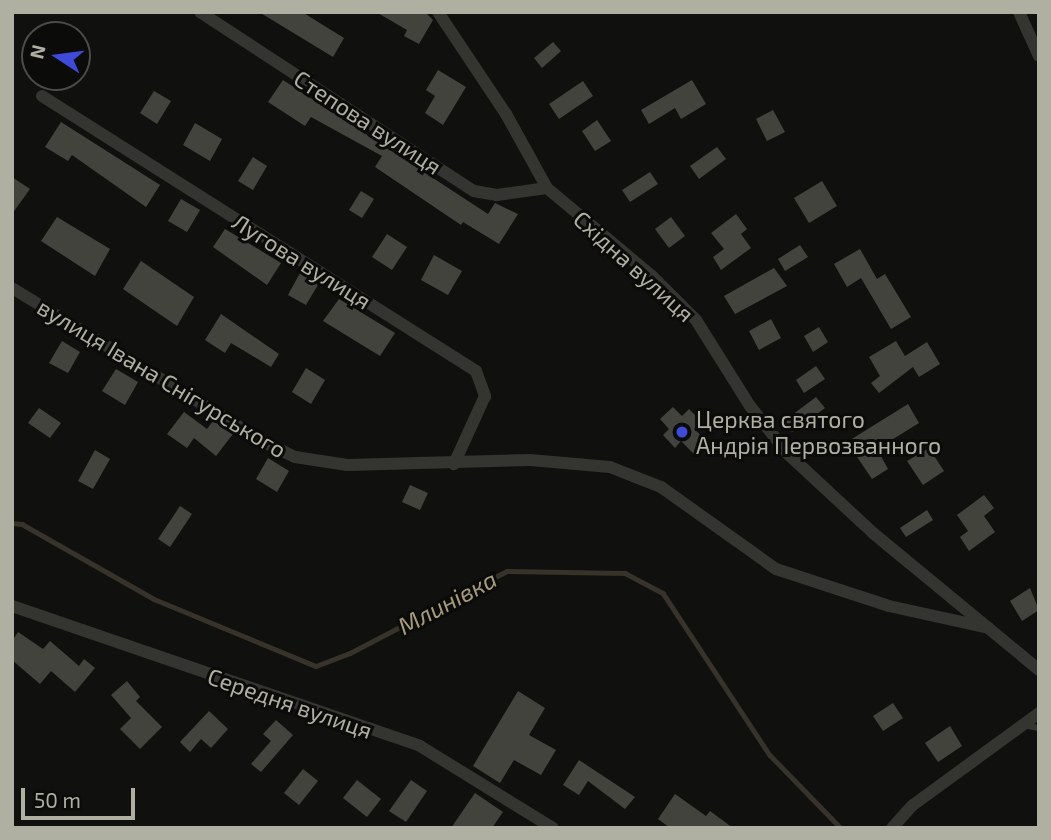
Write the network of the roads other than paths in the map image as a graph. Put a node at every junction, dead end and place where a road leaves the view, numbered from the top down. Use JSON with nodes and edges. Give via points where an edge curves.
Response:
{"nodes":[{"id":1,"x":200,"y":12,"type":"edge"},
{"id":2,"x":438,"y":12,"type":"edge"},
{"id":3,"x":1019,"y":12,"type":"edge"},
{"id":4,"x":1039,"y":56,"type":"edge"},
{"id":5,"x":42,"y":96,"type":"dead end"},
{"id":6,"x":547,"y":188,"type":"junction"},
{"id":7,"x":12,"y":288,"type":"edge"},
{"id":8,"x":454,"y":464,"type":"junction"},
{"id":9,"x":12,"y":606,"type":"edge"},
{"id":10,"x":989,"y":628,"type":"junction"},
{"id":11,"x":1039,"y":670,"type":"edge"},
{"id":12,"x":1039,"y":713,"type":"edge"},
{"id":13,"x":1021,"y":724,"type":"junction"},
{"id":14,"x":1039,"y":728,"type":"edge"},
{"id":15,"x":553,"y":828,"type":"edge"},
{"id":16,"x":892,"y":828,"type":"edge"}],
"edges":[{"from":1,"to":6,"type":"street","name":"Степова вулиця","via":[[474,191],[497,195]]},
{"from":2,"to":6,"type":"street","name":"Східна вулиця","via":[[506,114]]},
{"from":3,"to":4,"type":"street"},
{"from":5,"to":8,"type":"street","name":"Лугова вулиця","via":[[476,371],[485,396]]},
{"from":6,"to":10,"type":"street","name":"Східна вулиця","via":[[652,276],[696,320],[750,407],[788,454]]},
{"from":7,"to":8,"type":"street","name":"вулиця Івана Снігурського","via":[[295,457],[347,465]]},
{"from":8,"to":10,"type":"street","name":"вулиця Івана Снігурського","via":[[530,460],[610,467],[661,487],[776,569],[889,606]]},
{"from":9,"to":15,"type":"street","name":"Середня вулиця","via":[[419,746]]},
{"from":10,"to":11,"type":"street","name":"Східна вулиця"},
{"from":12,"to":13,"type":"street"},
{"from":13,"to":14,"type":"lane"},
{"from":13,"to":16,"type":"street","via":[[913,805]]}]}
